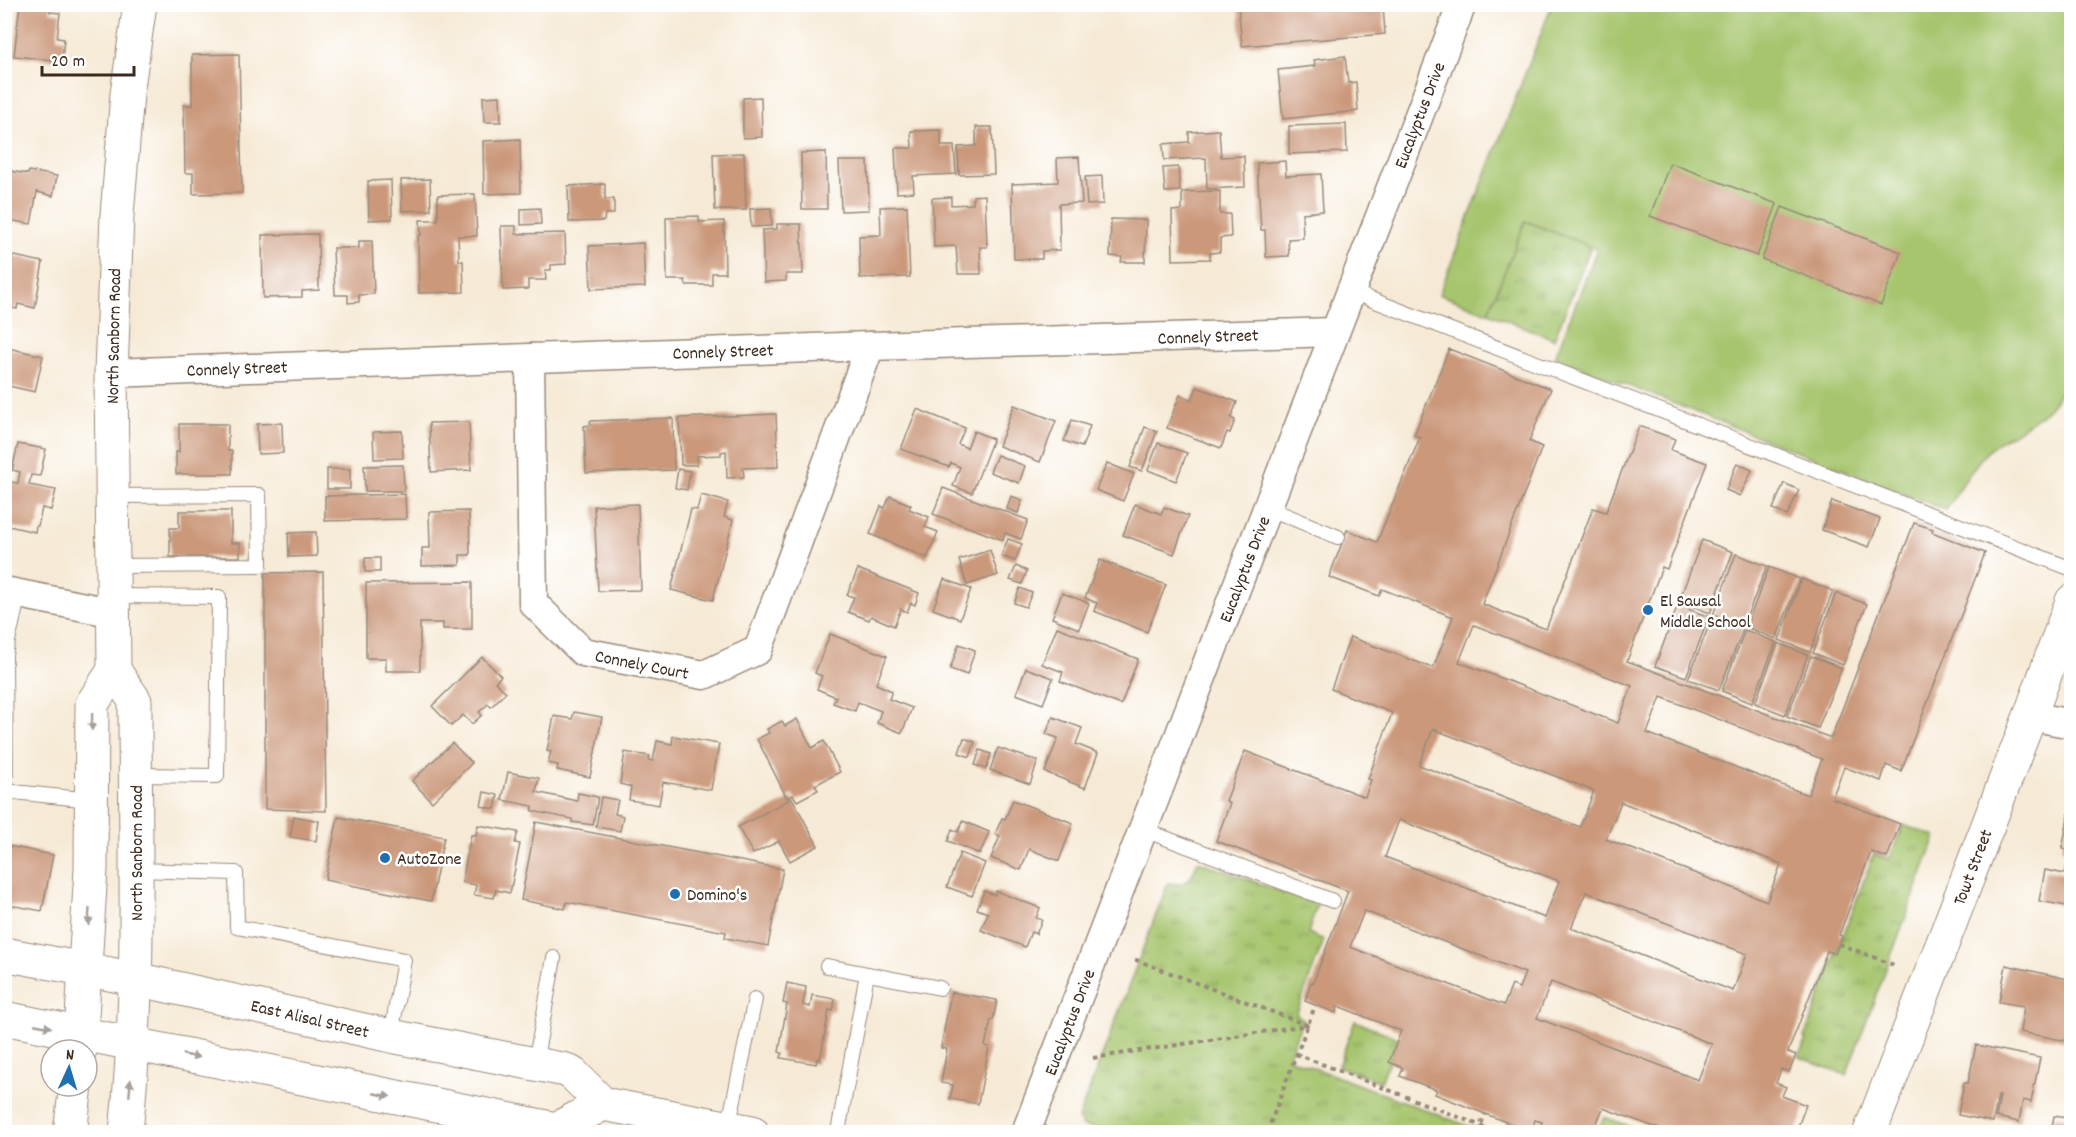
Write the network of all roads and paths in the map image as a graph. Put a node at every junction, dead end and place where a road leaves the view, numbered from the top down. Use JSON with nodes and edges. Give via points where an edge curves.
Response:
{"nodes":[{"id":1,"x":140,"y":4,"type":"edge"},
{"id":2,"x":1462,"y":4,"type":"edge"},
{"id":3,"x":1352,"y":292,"type":"junction"},
{"id":4,"x":1334,"y":332,"type":"junction"},
{"id":5,"x":870,"y":346,"type":"junction"},
{"id":6,"x":530,"y":358,"type":"junction"},
{"id":7,"x":111,"y":373,"type":"junction"},
{"id":8,"x":114,"y":496,"type":"junction"},
{"id":9,"x":1268,"y":508,"type":"junction"},
{"id":10,"x":1338,"y":537,"type":"dead end"},
{"id":11,"x":2072,"y":570,"type":"edge"},
{"id":12,"x":12,"y":592,"type":"edge"},
{"id":13,"x":115,"y":592,"type":"junction"},
{"id":14,"x":2072,"y":601,"type":"edge"},
{"id":15,"x":114,"y":670,"type":"junction"},
{"id":16,"x":2030,"y":716,"type":"junction"},
{"id":17,"x":2072,"y":724,"type":"edge"},
{"id":18,"x":135,"y":775,"type":"junction"},
{"id":19,"x":5,"y":791,"type":"edge"},
{"id":20,"x":91,"y":800,"type":"junction"},
{"id":21,"x":1144,"y":830,"type":"junction"},
{"id":22,"x":137,"y":870,"type":"junction"},
{"id":23,"x":1333,"y":901,"type":"dead end"},
{"id":24,"x":1839,"y":944,"type":"dead end"},
{"id":25,"x":4,"y":954,"type":"edge"},
{"id":26,"x":554,"y":958,"type":"dead end"},
{"id":27,"x":1131,"y":958,"type":"dead end"},
{"id":28,"x":827,"y":966,"type":"dead end"},
{"id":29,"x":1894,"y":966,"type":"dead end"},
{"id":30,"x":85,"y":969,"type":"junction"},
{"id":31,"x":867,"y":974,"type":"junction"},
{"id":32,"x":136,"y":979,"type":"junction"},
{"id":33,"x":940,"y":988,"type":"dead end"},
{"id":34,"x":755,"y":999,"type":"dead end"},
{"id":35,"x":1315,"y":1006,"type":"dead end"},
{"id":36,"x":4,"y":1018,"type":"edge"},
{"id":37,"x":1307,"y":1025,"type":"junction"},
{"id":38,"x":391,"y":1036,"type":"junction"},
{"id":39,"x":68,"y":1038,"type":"edge"},
{"id":40,"x":81,"y":1038,"type":"edge"},
{"id":41,"x":99,"y":1043,"type":"edge"},
{"id":42,"x":134,"y":1044,"type":"junction"},
{"id":43,"x":1296,"y":1054,"type":"junction"},
{"id":44,"x":1093,"y":1058,"type":"dead end"},
{"id":45,"x":534,"y":1064,"type":"junction"},
{"id":46,"x":74,"y":1098,"type":"edge"},
{"id":47,"x":603,"y":1104,"type":"junction"},
{"id":48,"x":1485,"y":1114,"type":"dead end"},
{"id":49,"x":1480,"y":1126,"type":"junction"},
{"id":50,"x":718,"y":1129,"type":"edge"},
{"id":51,"x":70,"y":1132,"type":"edge"},
{"id":52,"x":126,"y":1132,"type":"edge"},
{"id":53,"x":838,"y":1132,"type":"edge"},
{"id":54,"x":1026,"y":1132,"type":"edge"},
{"id":55,"x":1267,"y":1132,"type":"edge"},
{"id":56,"x":1478,"y":1132,"type":"edge"},
{"id":57,"x":1497,"y":1132,"type":"edge"},
{"id":58,"x":1870,"y":1132,"type":"edge"}],
"edges":[{"from":1,"to":7,"type":"main road","name":"North Sanborn Road","via":[[121,160]]},
{"from":2,"to":3,"type":"street","name":"Eucalyptus Drive"},
{"from":3,"to":4,"type":"street","name":"Eucalyptus Drive"},
{"from":3,"to":11,"type":"lane"},
{"from":4,"to":5,"type":"street","name":"Connely Street"},
{"from":4,"to":9,"type":"street","name":"Eucalyptus Drive"},
{"from":5,"to":6,"type":"street","name":"Connely Street"},
{"from":5,"to":6,"type":"street","name":"Connely Court","via":[[758,650],[704,675],[583,652],[533,603]]},
{"from":6,"to":7,"type":"street","name":"Connely Street"},
{"from":7,"to":8,"type":"main road","name":"North Sanborn Road"},
{"from":8,"to":13,"type":"main road","name":"North Sanborn Road"},
{"from":8,"to":13,"type":"lane","via":[[259,495],[260,565]]},
{"from":9,"to":10,"type":"lane"},
{"from":9,"to":21,"type":"street","name":"Eucalyptus Drive"},
{"from":12,"to":13,"type":"street"},
{"from":12,"to":19,"type":"lane","via":[[5,654]]},
{"from":13,"to":15,"type":"main road","name":"North Sanborn Road"},
{"from":13,"to":18,"type":"lane","via":[[219,597],[217,776]]},
{"from":14,"to":16,"type":"main road","name":"Towt Street"},
{"from":15,"to":18,"type":"main road","name":"North Sanborn Road","via":[[135,701]]},
{"from":15,"to":20,"type":"main road","one_way":true,"via":[[92,704]]},
{"from":16,"to":17,"type":"street"},
{"from":16,"to":58,"type":"main road","name":"Towt Street"},
{"from":18,"to":22,"type":"main road","name":"North Sanborn Road"},
{"from":19,"to":20,"type":"lane"},
{"from":20,"to":30,"type":"main road","one_way":true,"via":[[92,869]]},
{"from":21,"to":23,"type":"lane"},
{"from":21,"to":54,"type":"street","name":"Eucalyptus Drive"},
{"from":22,"to":32,"type":"main road","name":"North Sanborn Road"},
{"from":22,"to":38,"type":"lane","via":[[236,873],[237,927],[404,960]]},
{"from":24,"to":29,"type":"path"},
{"from":25,"to":30,"type":"main road","name":"East Alisal Street"},
{"from":26,"to":45,"type":"lane"},
{"from":27,"to":37,"type":"path"},
{"from":28,"to":31,"type":"lane"},
{"from":30,"to":32,"type":"main road","name":"East Alisal Street"},
{"from":30,"to":40,"type":"main road"},
{"from":31,"to":33,"type":"lane"},
{"from":31,"to":53,"type":"lane"},
{"from":32,"to":38,"type":"main road","name":"East Alisal Street"},
{"from":32,"to":42,"type":"main road","name":"North Sanborn Road"},
{"from":34,"to":50,"type":"lane"},
{"from":35,"to":37,"type":"path"},
{"from":36,"to":39,"type":"main road","one_way":true},
{"from":37,"to":43,"type":"path"},
{"from":37,"to":44,"type":"path"},
{"from":38,"to":45,"type":"main road","name":"East Alisal Street"},
{"from":41,"to":42,"type":"main road"},
{"from":42,"to":47,"type":"main road","one_way":true,"via":[[551,1128]]},
{"from":52,"to":42,"type":"main road","name":"North Sanborn Road","one_way":true},
{"from":43,"to":49,"type":"path"},
{"from":43,"to":55,"type":"path"},
{"from":45,"to":47,"type":"main road","name":"East Alisal Street","via":[[573,1074]]},
{"from":46,"to":51,"type":"main road"},
{"from":47,"to":50,"type":"main road"},
{"from":48,"to":49,"type":"path"},
{"from":49,"to":56,"type":"path"},
{"from":49,"to":57,"type":"path"}]}
